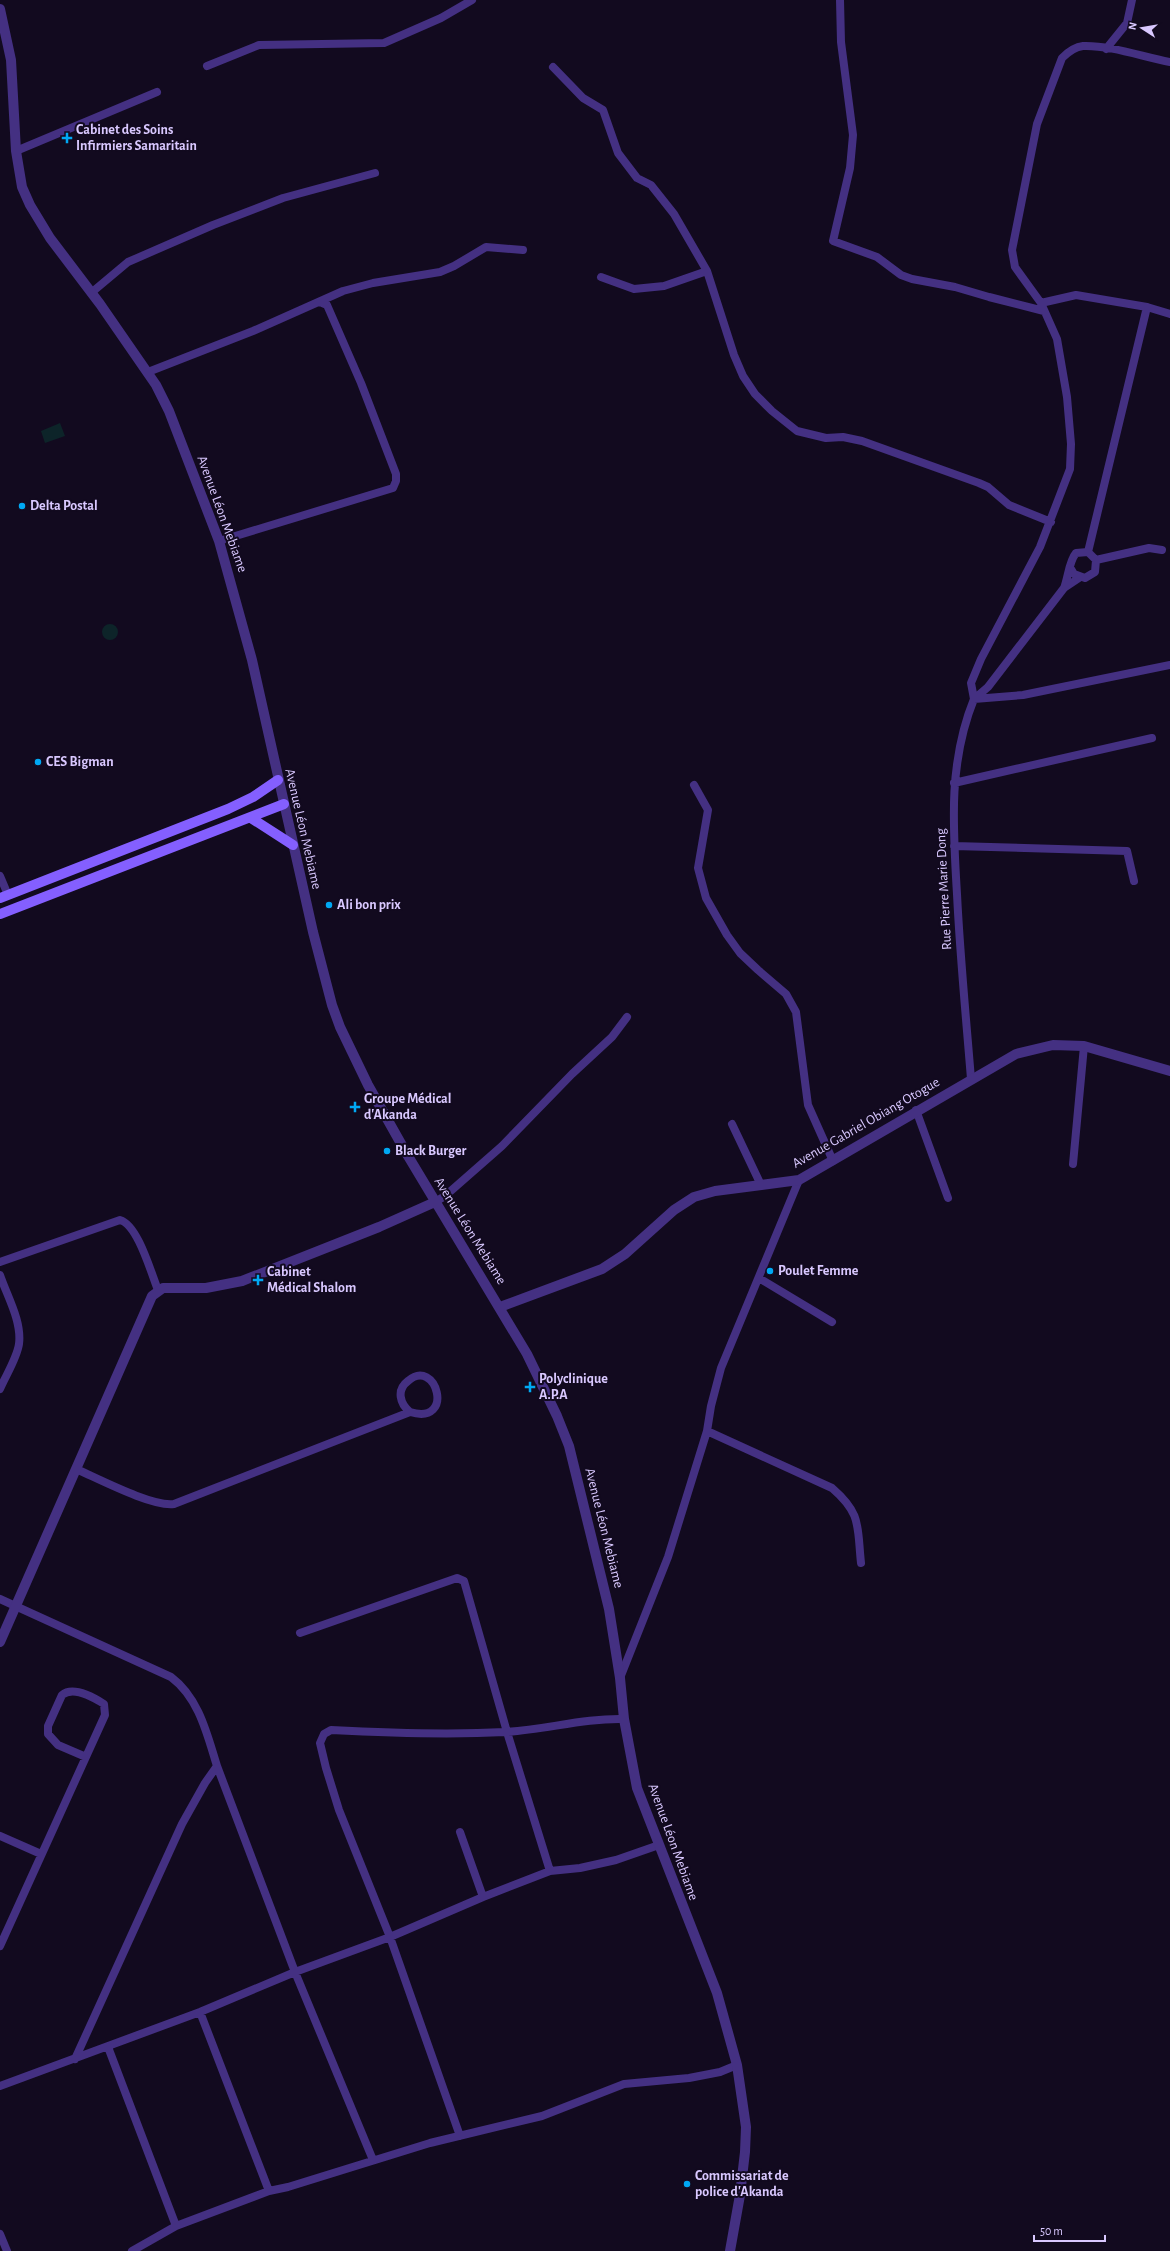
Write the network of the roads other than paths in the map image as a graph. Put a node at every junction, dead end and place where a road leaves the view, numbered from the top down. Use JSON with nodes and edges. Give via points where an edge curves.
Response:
{"nodes":[{"id":1,"x":472,"y":0,"type":"edge"},
{"id":2,"x":840,"y":0,"type":"edge"},
{"id":3,"x":1132,"y":0,"type":"edge"},
{"id":4,"x":0,"y":9,"type":"edge"},
{"id":5,"x":1106,"y":49,"type":"junction"},
{"id":6,"x":1170,"y":62,"type":"edge"},
{"id":7,"x":207,"y":66,"type":"dead end"},
{"id":8,"x":553,"y":67,"type":"dead end"},
{"id":9,"x":157,"y":92,"type":"dead end"},
{"id":10,"x":16,"y":151,"type":"junction"},
{"id":11,"x":375,"y":173,"type":"dead end"},
{"id":12,"x":523,"y":250,"type":"dead end"},
{"id":13,"x":707,"y":270,"type":"junction"},
{"id":14,"x":601,"y":277,"type":"dead end"},
{"id":15,"x":91,"y":293,"type":"junction"},
{"id":16,"x":320,"y":302,"type":"junction"},
{"id":17,"x":1042,"y":307,"type":"junction"},
{"id":18,"x":1147,"y":307,"type":"junction"},
{"id":19,"x":1170,"y":314,"type":"edge"},
{"id":20,"x":148,"y":372,"type":"junction"},
{"id":21,"x":1051,"y":522,"type":"junction"},
{"id":22,"x":219,"y":541,"type":"junction"},
{"id":23,"x":1162,"y":550,"type":"dead end"},
{"id":24,"x":1088,"y":552,"type":"junction"},
{"id":25,"x":1096,"y":560,"type":"junction"},
{"id":26,"x":1071,"y":569,"type":"junction"},
{"id":27,"x":1079,"y":578,"type":"junction"},
{"id":28,"x":1064,"y":588,"type":"junction"},
{"id":29,"x":1170,"y":665,"type":"edge"},
{"id":30,"x":974,"y":699,"type":"junction"},
{"id":31,"x":1152,"y":738,"type":"dead end"},
{"id":32,"x":278,"y":780,"type":"junction"},
{"id":33,"x":954,"y":783,"type":"junction"},
{"id":34,"x":694,"y":785,"type":"dead end"},
{"id":35,"x":284,"y":804,"type":"junction"},
{"id":36,"x":251,"y":818,"type":"junction"},
{"id":37,"x":293,"y":845,"type":"junction"},
{"id":38,"x":954,"y":846,"type":"junction"},
{"id":39,"x":0,"y":876,"type":"edge"},
{"id":40,"x":1134,"y":882,"type":"dead end"},
{"id":41,"x":4,"y":896,"type":"edge"},
{"id":42,"x":0,"y":914,"type":"edge"},
{"id":43,"x":627,"y":1017,"type":"dead end"},
{"id":44,"x":1084,"y":1046,"type":"junction"},
{"id":45,"x":1169,"y":1068,"type":"edge"},
{"id":46,"x":971,"y":1079,"type":"junction"},
{"id":47,"x":916,"y":1110,"type":"junction"},
{"id":48,"x":732,"y":1124,"type":"dead end"},
{"id":49,"x":833,"y":1161,"type":"junction"},
{"id":50,"x":1073,"y":1164,"type":"dead end"},
{"id":51,"x":799,"y":1180,"type":"junction"},
{"id":52,"x":761,"y":1185,"type":"junction"},
{"id":53,"x":948,"y":1198,"type":"dead end"},
{"id":54,"x":435,"y":1202,"type":"junction"},
{"id":55,"x":0,"y":1262,"type":"edge"},
{"id":56,"x":0,"y":1275,"type":"edge"},
{"id":57,"x":759,"y":1278,"type":"junction"},
{"id":58,"x":158,"y":1290,"type":"junction"},
{"id":59,"x":500,"y":1307,"type":"junction"},
{"id":60,"x":832,"y":1322,"type":"dead end"},
{"id":61,"x":0,"y":1389,"type":"edge"},
{"id":62,"x":410,"y":1412,"type":"junction"},
{"id":63,"x":707,"y":1431,"type":"junction"},
{"id":64,"x":76,"y":1469,"type":"junction"},
{"id":65,"x":861,"y":1563,"type":"dead end"},
{"id":66,"x":0,"y":1599,"type":"edge"},
{"id":67,"x":15,"y":1607,"type":"junction"},
{"id":68,"x":300,"y":1633,"type":"dead end"},
{"id":69,"x":0,"y":1642,"type":"edge"},
{"id":70,"x":620,"y":1678,"type":"junction"},
{"id":71,"x":624,"y":1719,"type":"junction"},
{"id":72,"x":507,"y":1732,"type":"junction"},
{"id":73,"x":86,"y":1758,"type":"junction"},
{"id":74,"x":217,"y":1766,"type":"junction"},
{"id":75,"x":460,"y":1832,"type":"dead end"},
{"id":76,"x":0,"y":1836,"type":"edge"},
{"id":77,"x":659,"y":1845,"type":"junction"},
{"id":78,"x":41,"y":1854,"type":"junction"},
{"id":79,"x":550,"y":1871,"type":"junction"},
{"id":80,"x":483,"y":1897,"type":"junction"},
{"id":81,"x":390,"y":1937,"type":"junction"},
{"id":82,"x":0,"y":1946,"type":"edge"},
{"id":83,"x":295,"y":1972,"type":"junction"},
{"id":84,"x":200,"y":2012,"type":"junction"},
{"id":85,"x":108,"y":2047,"type":"junction"},
{"id":86,"x":75,"y":2059,"type":"junction"},
{"id":87,"x":737,"y":2065,"type":"junction"},
{"id":88,"x":0,"y":2086,"type":"edge"},
{"id":89,"x":460,"y":2136,"type":"junction"},
{"id":90,"x":373,"y":2160,"type":"junction"},
{"id":91,"x":269,"y":2191,"type":"junction"},
{"id":92,"x":176,"y":2226,"type":"junction"},
{"id":93,"x":0,"y":2234,"type":"edge"},
{"id":94,"x":7,"y":2251,"type":"edge"},
{"id":95,"x":132,"y":2251,"type":"edge"},
{"id":96,"x":730,"y":2251,"type":"edge"}],
"edges":[{"from":1,"to":7,"type":"street","via":[[441,18],[384,43],[259,45]]},
{"from":2,"to":17,"type":"street","via":[[841,42],[853,135],[850,168],[833,241],[877,257],[901,275],[912,279],[955,286],[989,297]]},
{"from":3,"to":5,"type":"street","via":[[1128,23]]},
{"from":4,"to":10,"type":"street","name":"Avenue Léon Mebiame","via":[[11,60]]},
{"from":5,"to":6,"type":"street"},
{"from":5,"to":17,"type":"street","via":[[1083,46],[1068,51],[1058,66],[1037,124],[1012,250],[1015,267]]},
{"from":8,"to":13,"type":"street","via":[[583,98],[603,110],[618,153],[637,178],[651,185],[674,214]]},
{"from":9,"to":10,"type":"street"},
{"from":10,"to":15,"type":"street","name":"Avenue Léon Mebiame","via":[[22,187],[30,205],[50,238]]},
{"from":11,"to":15,"type":"street","via":[[283,198],[213,225],[128,262]]},
{"from":12,"to":16,"type":"street","via":[[486,247],[440,272],[365,285],[343,291]]},
{"from":13,"to":14,"type":"street","via":[[664,286],[634,289]]},
{"from":13,"to":21,"type":"street","via":[[743,376],[755,394],[797,431],[862,441],[979,483],[1009,504]]},
{"from":15,"to":20,"type":"street","name":"Avenue Léon Mebiame"},
{"from":16,"to":20,"type":"street"},
{"from":16,"to":22,"type":"street","via":[[327,305],[361,383],[396,474],[395,485],[393,488]]},
{"from":17,"to":18,"type":"street","via":[[1076,295]]},
{"from":17,"to":21,"type":"street","via":[[1057,339],[1067,397],[1071,444],[1070,469]]},
{"from":18,"to":19,"type":"street"},
{"from":18,"to":24,"type":"street"},
{"from":20,"to":22,"type":"street","name":"Avenue Léon Mebiame","via":[[169,411]]},
{"from":21,"to":30,"type":"street","via":[[981,659],[972,683]]},
{"from":22,"to":32,"type":"street","name":"Avenue Léon Mebiame","via":[[243,623]]},
{"from":23,"to":25,"type":"street","via":[[1149,548]]},
{"from":24,"to":25,"type":"street"},
{"from":24,"to":26,"type":"street","via":[[1076,553],[1072,558]]},
{"from":25,"to":27,"type":"street","via":[[1095,572],[1085,578]]},
{"from":26,"to":27,"type":"street"},
{"from":26,"to":28,"type":"street"},
{"from":27,"to":28,"type":"street"},
{"from":28,"to":30,"type":"street","via":[[988,687]]},
{"from":29,"to":30,"type":"street","via":[[1038,692]]},
{"from":30,"to":33,"type":"street","name":"Rue Pierre Marie Dong","via":[[963,726]]},
{"from":31,"to":33,"type":"street"},
{"from":32,"to":35,"type":"street","name":"Avenue Léon Mebiame"},
{"from":32,"to":41,"type":"main road","via":[[253,797],[228,809]]},
{"from":33,"to":38,"type":"street","name":"Rue Pierre Marie Dong"},
{"from":34,"to":49,"type":"street","via":[[708,810],[698,868],[706,898],[740,953],[786,994],[796,1012],[808,1105]]},
{"from":35,"to":36,"type":"main road"},
{"from":35,"to":37,"type":"street","name":"Avenue Léon Mebiame"},
{"from":36,"to":37,"type":"main road"},
{"from":36,"to":42,"type":"main road"},
{"from":37,"to":54,"type":"street","name":"Avenue Léon Mebiame","via":[[313,932],[340,1027],[368,1085]]},
{"from":38,"to":40,"type":"street","via":[[1127,851]]},
{"from":38,"to":46,"type":"street","name":"Rue Pierre Marie Dong","via":[[961,972]]},
{"from":39,"to":41,"type":"street"},
{"from":43,"to":54,"type":"street","via":[[612,1037],[502,1146]]},
{"from":44,"to":45,"type":"street","name":"Avenue Gabriel Obiang Otogue"},
{"from":44,"to":46,"type":"street","name":"Avenue Gabriel Obiang Otogue","via":[[1053,1045],[1016,1054]]},
{"from":44,"to":50,"type":"street"},
{"from":46,"to":47,"type":"street","name":"Avenue Gabriel Obiang Otogue"},
{"from":47,"to":49,"type":"street","name":"Avenue Gabriel Obiang Otogue"},
{"from":47,"to":53,"type":"street"},
{"from":48,"to":52,"type":"street"},
{"from":49,"to":51,"type":"street","name":"Avenue Gabriel Obiang Otogue"},
{"from":51,"to":52,"type":"street","name":"Avenue Gabriel Obiang Otogue"},
{"from":51,"to":57,"type":"street"},
{"from":52,"to":59,"type":"street","name":"Avenue Gabriel Obiang Otogue","via":[[715,1191],[694,1197],[674,1210],[625,1254],[602,1270]]},
{"from":54,"to":58,"type":"street","via":[[242,1281],[206,1288],[170,1287]]},
{"from":54,"to":59,"type":"street","name":"Avenue Léon Mebiame"},
{"from":55,"to":58,"type":"street","via":[[120,1220],[134,1231]]},
{"from":56,"to":61,"type":"street","via":[[20,1336],[19,1345]]},
{"from":57,"to":60,"type":"street"},
{"from":57,"to":63,"type":"street","via":[[720,1368]]},
{"from":58,"to":64,"type":"street","via":[[152,1296]]},
{"from":59,"to":70,"type":"street","name":"Avenue Léon Mebiame","via":[[544,1388],[569,1446],[603,1580]]},
{"from":62,"to":62,"type":"street","via":[[426,1414],[437,1403],[438,1395],[432,1381],[416,1376],[403,1385],[400,1400]]},
{"from":62,"to":64,"type":"street","via":[[166,1505]]},
{"from":63,"to":65,"type":"street","via":[[832,1488],[845,1499],[856,1516]]},
{"from":63,"to":70,"type":"street","via":[[665,1564]]},
{"from":64,"to":67,"type":"street"},
{"from":66,"to":67,"type":"street"},
{"from":67,"to":69,"type":"street"},
{"from":67,"to":74,"type":"street","via":[[171,1676],[180,1683],[200,1715]]},
{"from":68,"to":72,"type":"street","via":[[457,1578],[462,1580],[466,1584]]},
{"from":70,"to":71,"type":"street","name":"Avenue Léon Mebiame"},
{"from":71,"to":72,"type":"street","via":[[602,1718]]},
{"from":71,"to":77,"type":"street","name":"Avenue Léon Mebiame","via":[[638,1788]]},
{"from":72,"to":79,"type":"street"},
{"from":72,"to":81,"type":"street","via":[[445,1734],[331,1730],[324,1734],[320,1743],[321,1753],[337,1803]]},
{"from":73,"to":73,"type":"street","via":[[105,1715],[104,1704],[74,1691],[66,1692],[62,1695],[48,1726],[48,1734],[58,1745]]},
{"from":73,"to":78,"type":"street"},
{"from":74,"to":83,"type":"street"},
{"from":74,"to":86,"type":"street","via":[[205,1782],[182,1824]]},
{"from":75,"to":80,"type":"street"},
{"from":76,"to":78,"type":"street"},
{"from":77,"to":79,"type":"street","via":[[609,1862]]},
{"from":77,"to":87,"type":"street","name":"Avenue Léon Mebiame","via":[[717,1993]]},
{"from":78,"to":82,"type":"street"},
{"from":79,"to":80,"type":"street"},
{"from":80,"to":81,"type":"street"},
{"from":81,"to":83,"type":"street"},
{"from":81,"to":89,"type":"street"},
{"from":83,"to":84,"type":"street"},
{"from":83,"to":90,"type":"street"},
{"from":84,"to":85,"type":"street"},
{"from":84,"to":91,"type":"street"},
{"from":85,"to":86,"type":"street"},
{"from":85,"to":92,"type":"street"},
{"from":86,"to":88,"type":"street"},
{"from":87,"to":89,"type":"street","via":[[720,2072],[689,2078],[624,2084],[542,2116]]},
{"from":87,"to":96,"type":"street","name":"Avenue Léon Mebiame","via":[[746,2127],[740,2195]]},
{"from":89,"to":90,"type":"street","via":[[430,2142]]},
{"from":90,"to":91,"type":"street"},
{"from":91,"to":92,"type":"street"},
{"from":92,"to":95,"type":"street"},
{"from":93,"to":94,"type":"street"}]}
